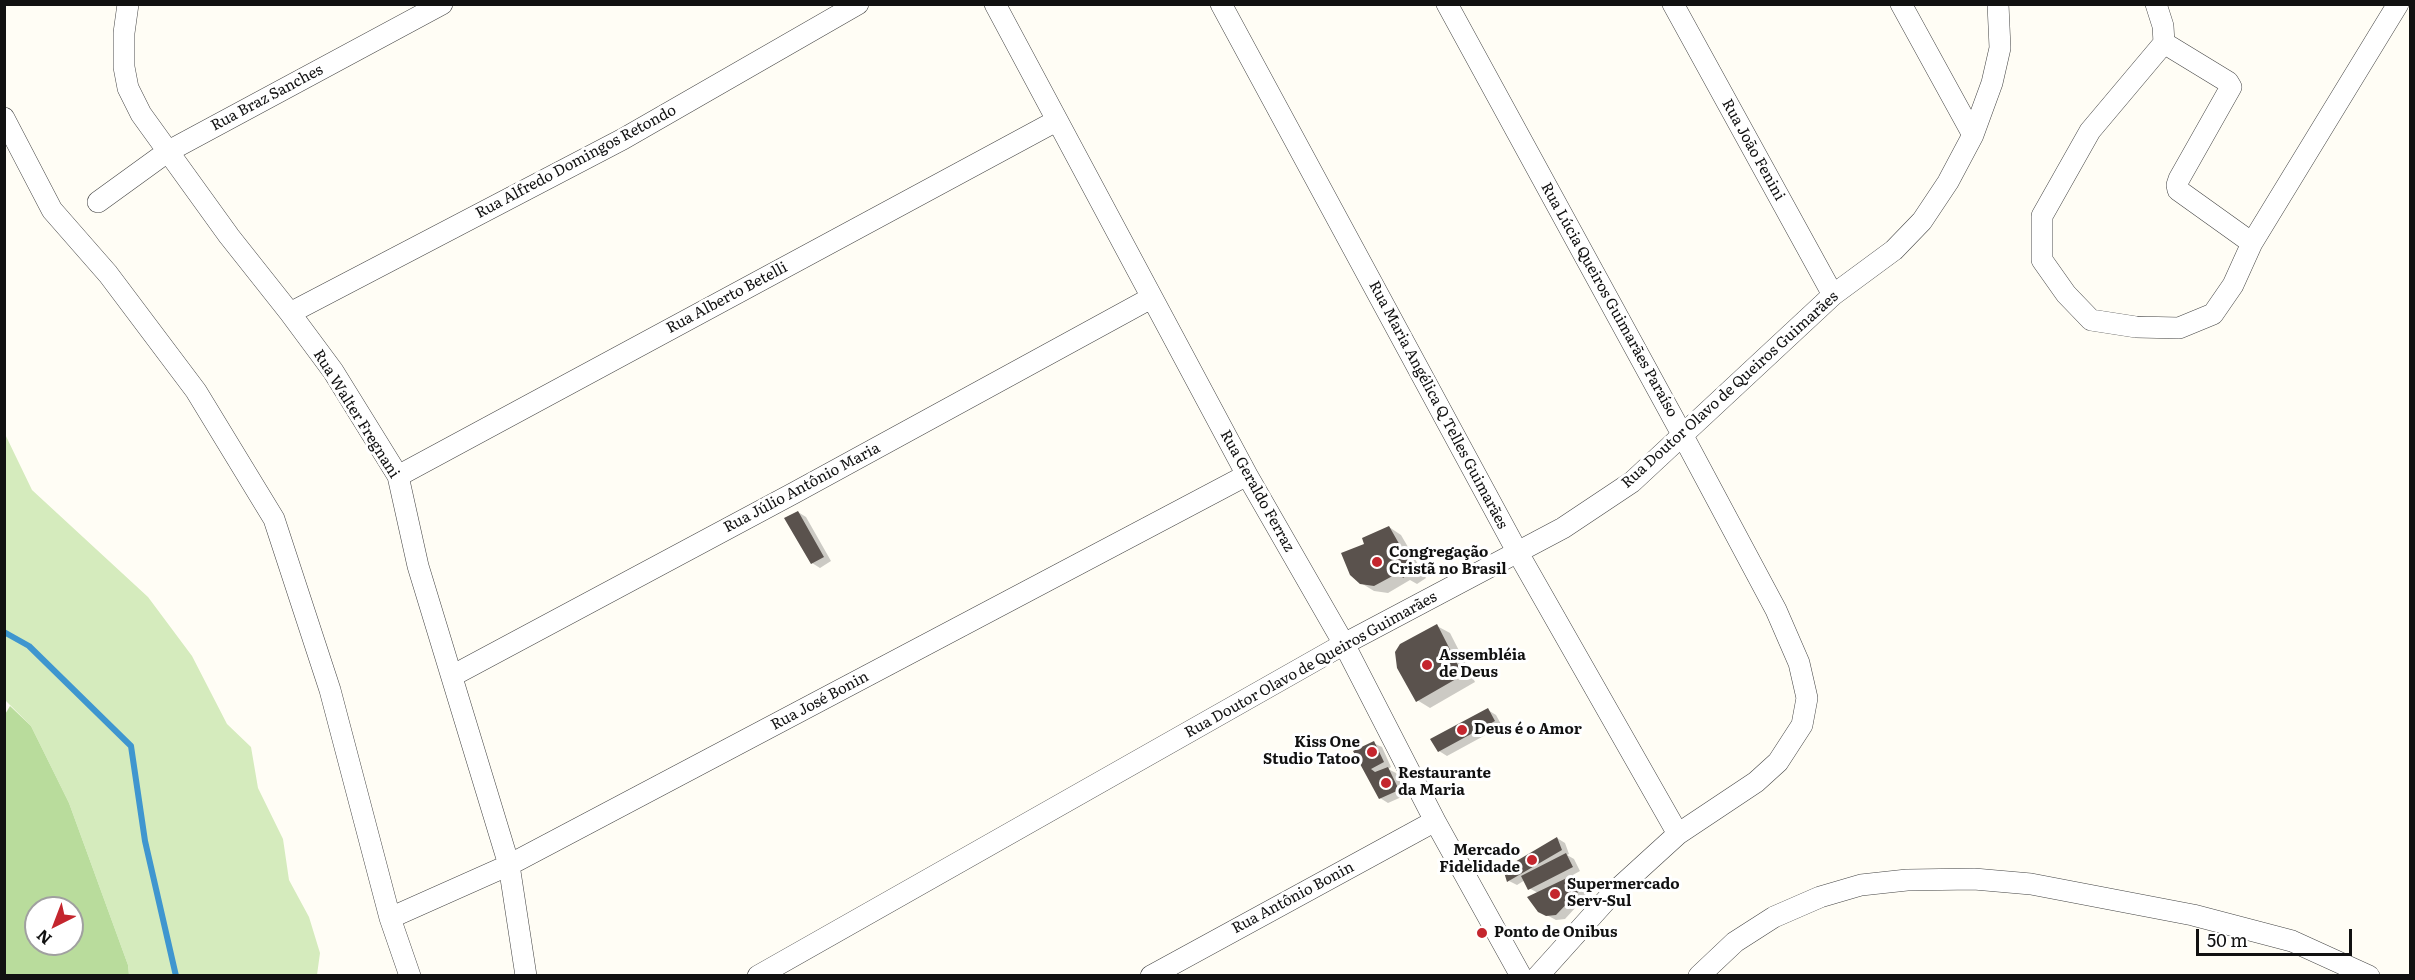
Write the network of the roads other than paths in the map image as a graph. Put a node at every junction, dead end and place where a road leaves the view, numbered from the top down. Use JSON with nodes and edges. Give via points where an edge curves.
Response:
{"nodes":[{"id":1,"x":128,"y":4,"type":"edge"},
{"id":2,"x":442,"y":4,"type":"edge"},
{"id":3,"x":858,"y":4,"type":"edge"},
{"id":4,"x":995,"y":4,"type":"edge"},
{"id":5,"x":1221,"y":4,"type":"edge"},
{"id":6,"x":1447,"y":4,"type":"edge"},
{"id":7,"x":1673,"y":4,"type":"edge"},
{"id":8,"x":1901,"y":4,"type":"edge"},
{"id":9,"x":1998,"y":4,"type":"edge"},
{"id":10,"x":2156,"y":4,"type":"edge"},
{"id":11,"x":2398,"y":4,"type":"edge"},
{"id":12,"x":2164,"y":43,"type":"junction"},
{"id":13,"x":4,"y":118,"type":"edge"},
{"id":14,"x":1056,"y":121,"type":"junction"},
{"id":15,"x":1973,"y":135,"type":"junction"},
{"id":16,"x":167,"y":152,"type":"junction"},
{"id":17,"x":98,"y":202,"type":"dead end"},
{"id":18,"x":2252,"y":243,"type":"junction"},
{"id":19,"x":1833,"y":295,"type":"junction"},
{"id":20,"x":1151,"y":298,"type":"junction"},
{"id":21,"x":290,"y":313,"type":"junction"},
{"id":22,"x":1683,"y":436,"type":"junction"},
{"id":23,"x":1246,"y":475,"type":"junction"},
{"id":24,"x":398,"y":476,"type":"junction"},
{"id":25,"x":1518,"y":553,"type":"junction"},
{"id":26,"x":1344,"y":645,"type":"junction"},
{"id":27,"x":452,"y":676,"type":"junction"},
{"id":28,"x":1435,"y":821,"type":"junction"},
{"id":29,"x":1678,"y":834,"type":"junction"},
{"id":30,"x":509,"y":865,"type":"junction"},
{"id":31,"x":390,"y":918,"type":"junction"},
{"id":32,"x":410,"y":975,"type":"edge"},
{"id":33,"x":526,"y":975,"type":"edge"},
{"id":34,"x":758,"y":975,"type":"edge"},
{"id":35,"x":1151,"y":975,"type":"edge"},
{"id":36,"x":1521,"y":975,"type":"edge"},
{"id":37,"x":1538,"y":975,"type":"edge"},
{"id":38,"x":1699,"y":975,"type":"edge"},
{"id":39,"x":2369,"y":975,"type":"edge"}],
"edges":[{"from":1,"to":16,"type":"street","name":"Rua Walter Fregnani","via":[[124,33],[128,88]]},
{"from":2,"to":16,"type":"street","name":"Rua Braz Sanches"},
{"from":3,"to":21,"type":"street","name":"Rua Alfredo Domingos Retondo","via":[[623,139]]},
{"from":4,"to":14,"type":"street","name":"Rua Geraldo Ferraz"},
{"from":5,"to":25,"type":"street","name":"Rua Maria Angélica Q Telles Guimarães"},
{"from":6,"to":22,"type":"street","name":"Rua Lúcia Queiros Guimarães Paraíso"},
{"from":7,"to":19,"type":"street","name":"Rua João Fenini"},
{"from":8,"to":15,"type":"street"},
{"from":9,"to":15,"type":"street","name":"Rua Doutor Olavo de Queiros Guimarães","via":[[2000,48]]},
{"from":10,"to":12,"type":"street"},
{"from":11,"to":18,"type":"street"},
{"from":12,"to":18,"type":"street","via":[[2231,87],[2180,179],[2178,190]]},
{"from":12,"to":18,"type":"street","via":[[2090,131],[2043,216],[2042,260],[2091,320],[2179,328],[2212,314],[2233,285]]},
{"from":13,"to":31,"type":"street","via":[[52,210],[108,274],[196,391],[274,519],[330,690]]},
{"from":14,"to":20,"type":"street","name":"Rua Geraldo Ferraz"},
{"from":14,"to":24,"type":"street","name":"Rua Alberto Betelli"},
{"from":15,"to":19,"type":"street","name":"Rua Doutor Olavo de Queiros Guimarães","via":[[1922,220],[1894,250]]},
{"from":16,"to":17,"type":"street","name":"Rua Braz Sanches"},
{"from":16,"to":21,"type":"street","name":"Rua Walter Fregnani"},
{"from":19,"to":22,"type":"street","name":"Rua Doutor Olavo de Queiros Guimarães"},
{"from":20,"to":23,"type":"street","name":"Rua Geraldo Ferraz"},
{"from":20,"to":27,"type":"street","name":"Rua Júlio Antônio Maria"},
{"from":21,"to":24,"type":"street","name":"Rua Walter Fregnani","via":[[333,371]]},
{"from":22,"to":25,"type":"street","name":"Rua Doutor Olavo de Queiros Guimarães","via":[[1632,482]]},
{"from":22,"to":29,"type":"street","name":"Rua Lúcia Queiros Guimarães Paraíso","via":[[1776,610],[1799,663],[1807,698],[1802,725],[1778,762]]},
{"from":23,"to":26,"type":"street","name":"Rua Geraldo Ferraz"},
{"from":23,"to":30,"type":"street","name":"Rua José Bonin"},
{"from":24,"to":27,"type":"street","name":"Rua Walter Fregnani","via":[[418,566]]},
{"from":25,"to":26,"type":"street","name":"Rua Doutor Olavo de Queiros Guimarães"},
{"from":25,"to":29,"type":"street","name":"Rua Maria Angélica Q Telles Guimarães"},
{"from":26,"to":28,"type":"street","name":"Rua Geraldo Ferraz"},
{"from":26,"to":34,"type":"street","name":"Rua Doutor Olavo de Queiros Guimarães"},
{"from":27,"to":30,"type":"street","name":"Rua Walter Fregnani"},
{"from":28,"to":35,"type":"street","name":"Rua Antônio Bonin"},
{"from":28,"to":36,"type":"street","name":"Rua Geraldo Ferraz"},
{"from":29,"to":37,"type":"street","name":"Rua Lúcia Queiros Guimarães Paraíso","via":[[1611,896]]},
{"from":30,"to":31,"type":"street","name":"Rua José Bonin"},
{"from":30,"to":33,"type":"street","name":"Rua Walter Fregnani"},
{"from":31,"to":32,"type":"street"},
{"from":38,"to":39,"type":"street","via":[[1745,936],[1820,897],[1861,885],[1974,879],[2031,884],[2193,915],[2292,941]]}]}
